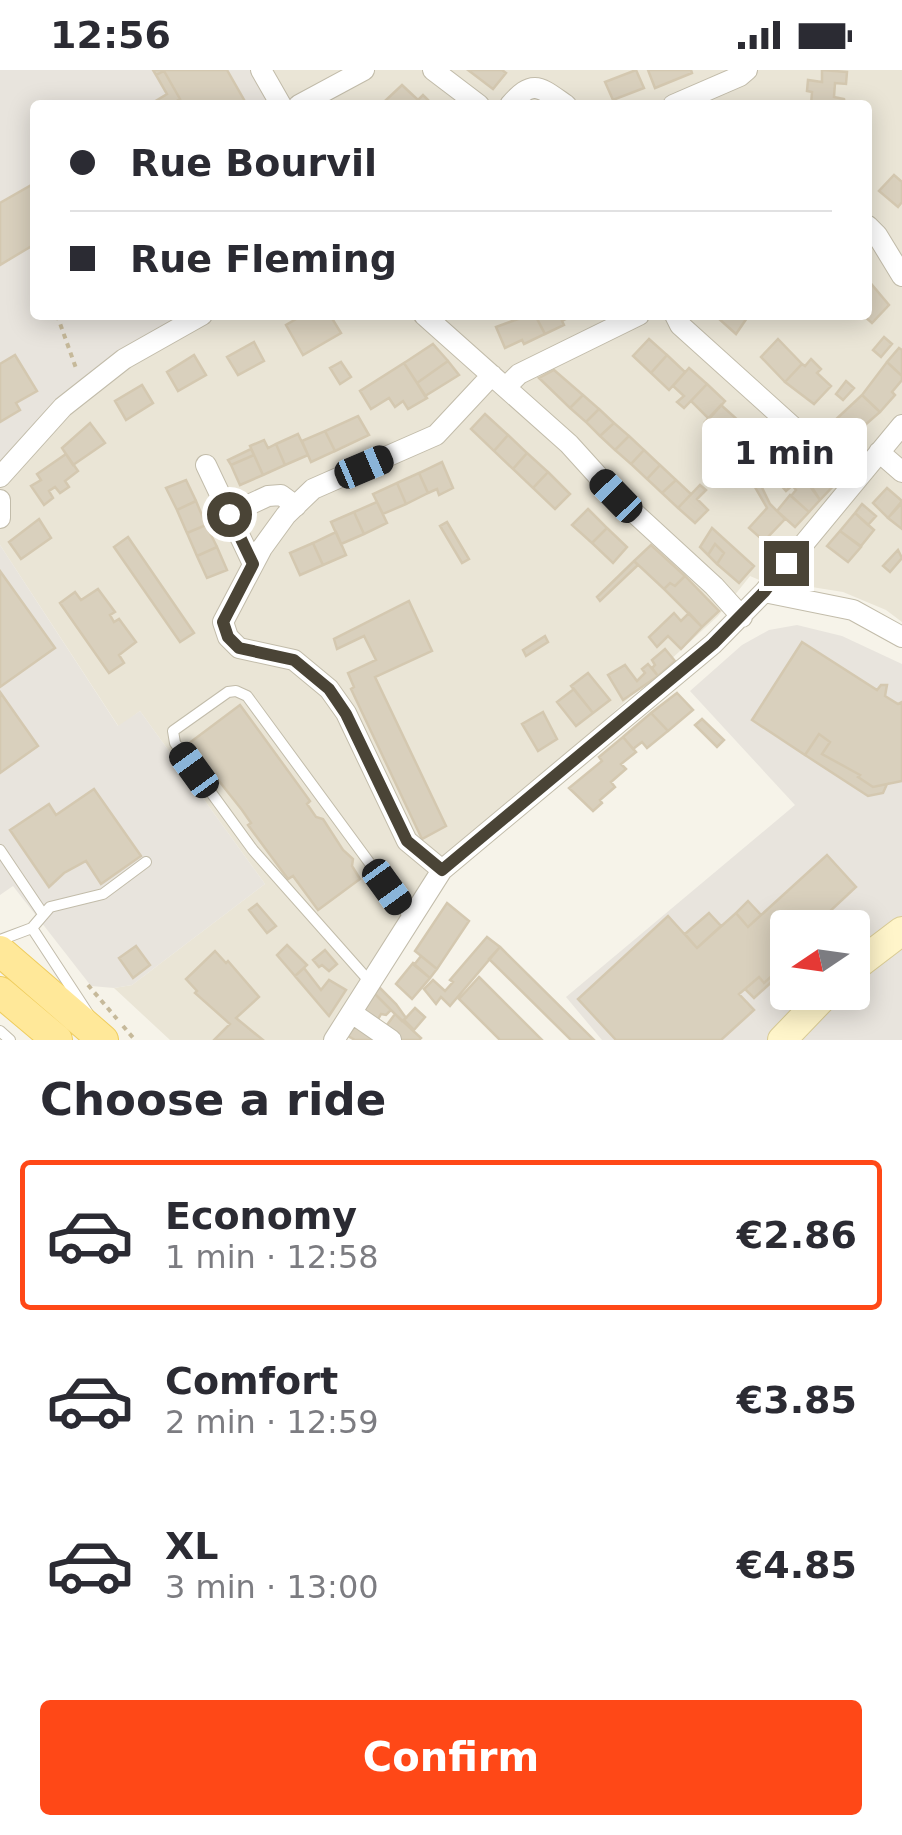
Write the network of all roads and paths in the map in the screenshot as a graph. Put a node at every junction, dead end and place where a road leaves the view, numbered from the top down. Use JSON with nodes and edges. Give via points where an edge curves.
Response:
{"nodes":[{"id":1,"x":261,"y":70,"type":"edge"},
{"id":2,"x":364,"y":70,"type":"edge"},
{"id":3,"x":433,"y":70,"type":"edge"},
{"id":4,"x":747,"y":70,"type":"edge"},
{"id":5,"x":279,"y":100,"type":"edge"},
{"id":6,"x":307,"y":100,"type":"edge"},
{"id":7,"x":472,"y":100,"type":"edge"},
{"id":8,"x":514,"y":100,"type":"edge"},
{"id":9,"x":559,"y":100,"type":"edge"},
{"id":10,"x":684,"y":100,"type":"edge"},
{"id":11,"x":872,"y":230,"type":"edge"},
{"id":12,"x":902,"y":276,"type":"edge"},
{"id":13,"x":57,"y":320,"type":"edge"},
{"id":14,"x":193,"y":320,"type":"edge"},
{"id":15,"x":430,"y":320,"type":"edge"},
{"id":16,"x":629,"y":320,"type":"edge"},
{"id":17,"x":678,"y":320,"type":"edge"},
{"id":18,"x":499,"y":380,"type":"junction"},
{"id":19,"x":86,"y":388,"type":"junction"},
{"id":20,"x":902,"y":425,"type":"edge"},
{"id":21,"x":879,"y":452,"type":"junction"},
{"id":22,"x":206,"y":466,"type":"dead end"},
{"id":23,"x":902,"y":472,"type":"edge"},
{"id":24,"x":0,"y":477,"type":"edge"},
{"id":25,"x":854,"y":482,"type":"junction"},
{"id":26,"x":0,"y":500,"type":"edge"},
{"id":27,"x":296,"y":506,"type":"junction"},
{"id":28,"x":229,"y":514,"type":"junction"},
{"id":29,"x":0,"y":518,"type":"edge"},
{"id":30,"x":253,"y":564,"type":"junction"},
{"id":31,"x":764,"y":592,"type":"junction"},
{"id":32,"x":742,"y":616,"type":"junction"},
{"id":33,"x":902,"y":637,"type":"edge"},
{"id":34,"x":0,"y":850,"type":"edge"},
{"id":35,"x":146,"y":862,"type":"dead end"},
{"id":36,"x":442,"y":870,"type":"junction"},
{"id":37,"x":43,"y":914,"type":"junction"},
{"id":38,"x":410,"y":919,"type":"junction"},
{"id":39,"x":32,"y":928,"type":"junction"},
{"id":40,"x":902,"y":932,"type":"edge"},
{"id":41,"x":0,"y":940,"type":"edge"},
{"id":42,"x":0,"y":952,"type":"edge"},
{"id":43,"x":870,"y":956,"type":"edge"},
{"id":44,"x":85,"y":981,"type":"dead end"},
{"id":45,"x":370,"y":982,"type":"junction"},
{"id":46,"x":0,"y":992,"type":"edge"},
{"id":47,"x":811,"y":1010,"type":"edge"},
{"id":48,"x":352,"y":1013,"type":"junction"},
{"id":49,"x":0,"y":1031,"type":"edge"},
{"id":50,"x":100,"y":1038,"type":"edge"},
{"id":51,"x":10,"y":1040,"type":"edge"},
{"id":52,"x":56,"y":1040,"type":"edge"},
{"id":53,"x":135,"y":1040,"type":"edge"},
{"id":54,"x":334,"y":1040,"type":"edge"},
{"id":55,"x":391,"y":1040,"type":"edge"},
{"id":56,"x":782,"y":1040,"type":"edge"}],
"edges":[{"from":1,"to":5,"type":"street"},
{"from":2,"to":6,"type":"street"},
{"from":3,"to":7,"type":"street"},
{"from":4,"to":10,"type":"street"},
{"from":8,"to":9,"type":"street","via":[[532,87]]},
{"from":11,"to":12,"type":"street"},
{"from":13,"to":19,"type":"path"},
{"from":14,"to":19,"type":"street"},
{"from":15,"to":18,"type":"street"},
{"from":16,"to":18,"type":"street"},
{"from":17,"to":25,"type":"street"},
{"from":18,"to":27,"type":"street","via":[[436,435],[314,489]]},
{"from":18,"to":32,"type":"street"},
{"from":19,"to":24,"type":"street"},
{"from":20,"to":21,"type":"street"},
{"from":21,"to":23,"type":"street"},
{"from":21,"to":25,"type":"street"},
{"from":22,"to":28,"type":"street"},
{"from":25,"to":31,"type":"street"},
{"from":26,"to":29,"type":"street"},
{"from":27,"to":28,"type":"street","via":[[281,495],[268,496]]},
{"from":27,"to":30,"type":"street"},
{"from":28,"to":30,"type":"street"},
{"from":30,"to":36,"type":"street","via":[[223,622],[228,637],[239,648],[294,660],[329,689],[407,841]]},
{"from":31,"to":32,"type":"street"},
{"from":31,"to":33,"type":"street","via":[[853,610]]},
{"from":32,"to":36,"type":"street"},
{"from":34,"to":37,"type":"lane"},
{"from":35,"to":37,"type":"lane","via":[[103,894]]},
{"from":36,"to":38,"type":"street"},
{"from":37,"to":39,"type":"lane"},
{"from":38,"to":45,"type":"street"},
{"from":38,"to":45,"type":"lane","via":[[247,696],[228,692],[173,731],[175,744],[253,850]]},
{"from":39,"to":41,"type":"lane"},
{"from":39,"to":50,"type":"lane"},
{"from":40,"to":43,"type":"street"},
{"from":42,"to":50,"type":"main road"},
{"from":44,"to":53,"type":"path"},
{"from":45,"to":48,"type":"street"},
{"from":46,"to":52,"type":"main road"},
{"from":47,"to":56,"type":"street"},
{"from":48,"to":54,"type":"street"},
{"from":48,"to":55,"type":"street"},
{"from":49,"to":51,"type":"lane"}]}
